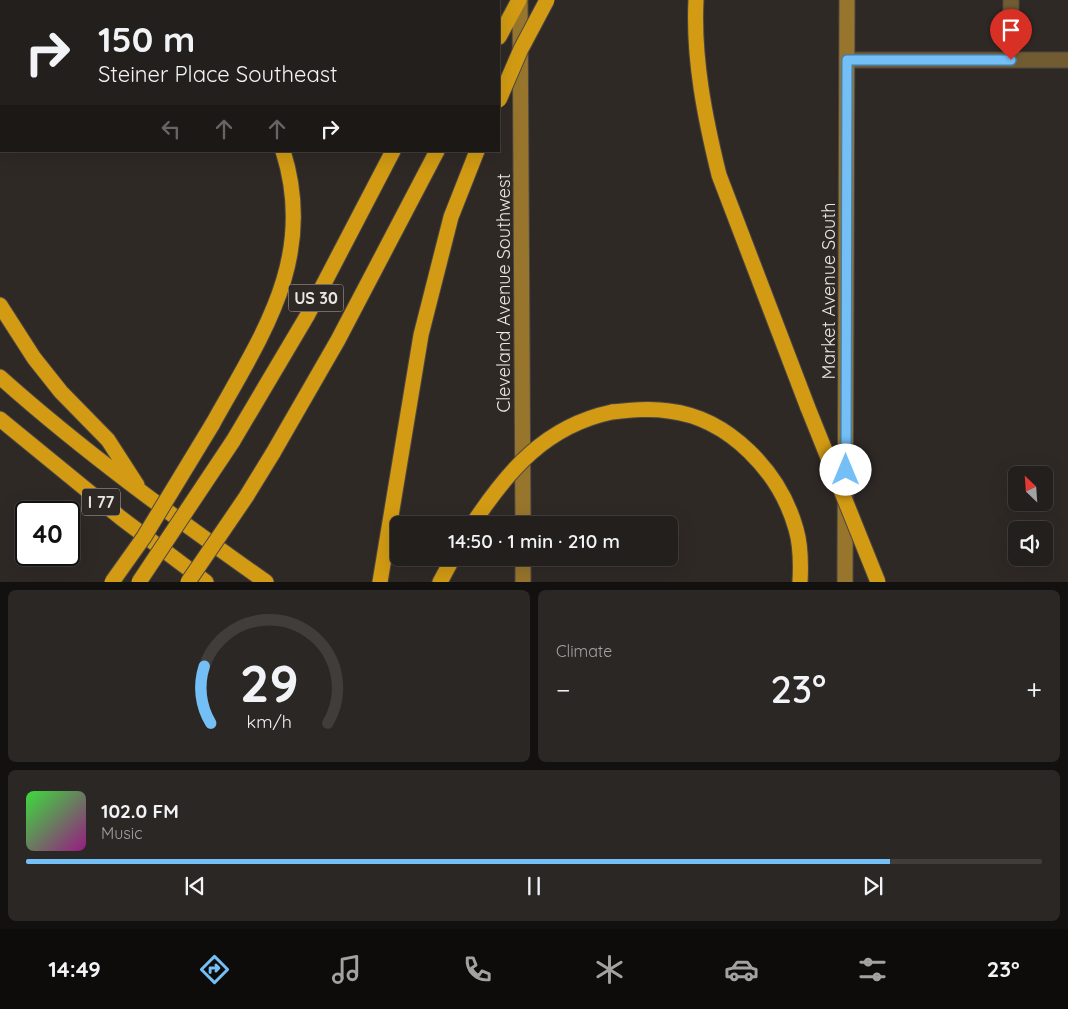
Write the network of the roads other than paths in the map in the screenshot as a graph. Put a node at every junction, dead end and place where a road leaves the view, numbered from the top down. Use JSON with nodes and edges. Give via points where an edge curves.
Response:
{"nodes":[{"id":1,"x":519,"y":0,"type":"edge"},
{"id":2,"x":547,"y":0,"type":"edge"},
{"id":3,"x":696,"y":0,"type":"edge"},
{"id":4,"x":847,"y":0,"type":"edge"},
{"id":5,"x":1011,"y":0,"type":"edge"},
{"id":6,"x":500,"y":35,"type":"edge"},
{"id":7,"x":847,"y":60,"type":"junction"},
{"id":8,"x":1011,"y":60,"type":"junction"},
{"id":9,"x":1068,"y":60,"type":"edge"},
{"id":10,"x":500,"y":98,"type":"edge"},
{"id":11,"x":282,"y":152,"type":"edge"},
{"id":12,"x":392,"y":152,"type":"edge"},
{"id":13,"x":436,"y":152,"type":"edge"},
{"id":14,"x":477,"y":152,"type":"edge"},
{"id":15,"x":0,"y":305,"type":"edge"},
{"id":16,"x":0,"y":377,"type":"edge"},
{"id":17,"x":0,"y":419,"type":"edge"},
{"id":18,"x":144,"y":495,"type":"junction"},
{"id":19,"x":478,"y":516,"type":"edge"},
{"id":20,"x":523,"y":516,"type":"edge"},
{"id":21,"x":449,"y":566,"type":"edge"},
{"id":22,"x":523,"y":566,"type":"edge"},
{"id":23,"x":266,"y":581,"type":"edge"},
{"id":24,"x":112,"y":582,"type":"edge"},
{"id":25,"x":139,"y":582,"type":"edge"},
{"id":26,"x":188,"y":582,"type":"edge"},
{"id":27,"x":206,"y":582,"type":"edge"},
{"id":28,"x":380,"y":582,"type":"edge"},
{"id":29,"x":440,"y":582,"type":"edge"},
{"id":30,"x":523,"y":582,"type":"edge"},
{"id":31,"x":800,"y":582,"type":"edge"},
{"id":32,"x":845,"y":582,"type":"edge"},
{"id":33,"x":878,"y":582,"type":"edge"}],
"edges":[{"from":1,"to":6,"type":"highway"},
{"from":1,"to":20,"type":"street","name":"Cleveland Avenue Southwest"},
{"from":2,"to":10,"type":"highway","bridge":true,"via":[[520,49]]},
{"from":3,"to":33,"type":"highway","bridge":true,"via":[[699,75],[719,175]]},
{"from":4,"to":7,"type":"street","name":"Market Avenue South"},
{"from":5,"to":8,"type":"street"},
{"from":7,"to":8,"type":"street"},
{"from":7,"to":32,"type":"street","name":"Market Avenue South"},
{"from":8,"to":9,"type":"street"},
{"from":11,"to":24,"type":"highway","bridge":true,"via":[[294,197],[293,242],[275,304],[212,425],[144,537]]},
{"from":12,"to":25,"type":"highway","number":"US 30","bridge":true,"via":[[307,316],[233,441]]},
{"from":13,"to":26,"type":"highway","number":"US 30","bridge":true,"via":[[338,340],[273,453]]},
{"from":14,"to":28,"type":"highway","via":[[451,217],[421,335]]},
{"from":15,"to":18,"type":"highway","via":[[34,358],[108,440]]},
{"from":16,"to":18,"type":"highway","number":"I 77","via":[[67,436]]},
{"from":17,"to":27,"type":"highway","number":"I 77","via":[[121,518]]},
{"from":18,"to":23,"type":"highway","number":"I 77"},
{"from":19,"to":31,"type":"highway","bridge":true,"via":[[502,482],[542,443],[578,422],[612,412],[650,410],[688,415],[722,430],[750,453],[773,480],[796,529],[800,548]]},
{"from":21,"to":29,"type":"highway"},
{"from":22,"to":30,"type":"street"}]}
